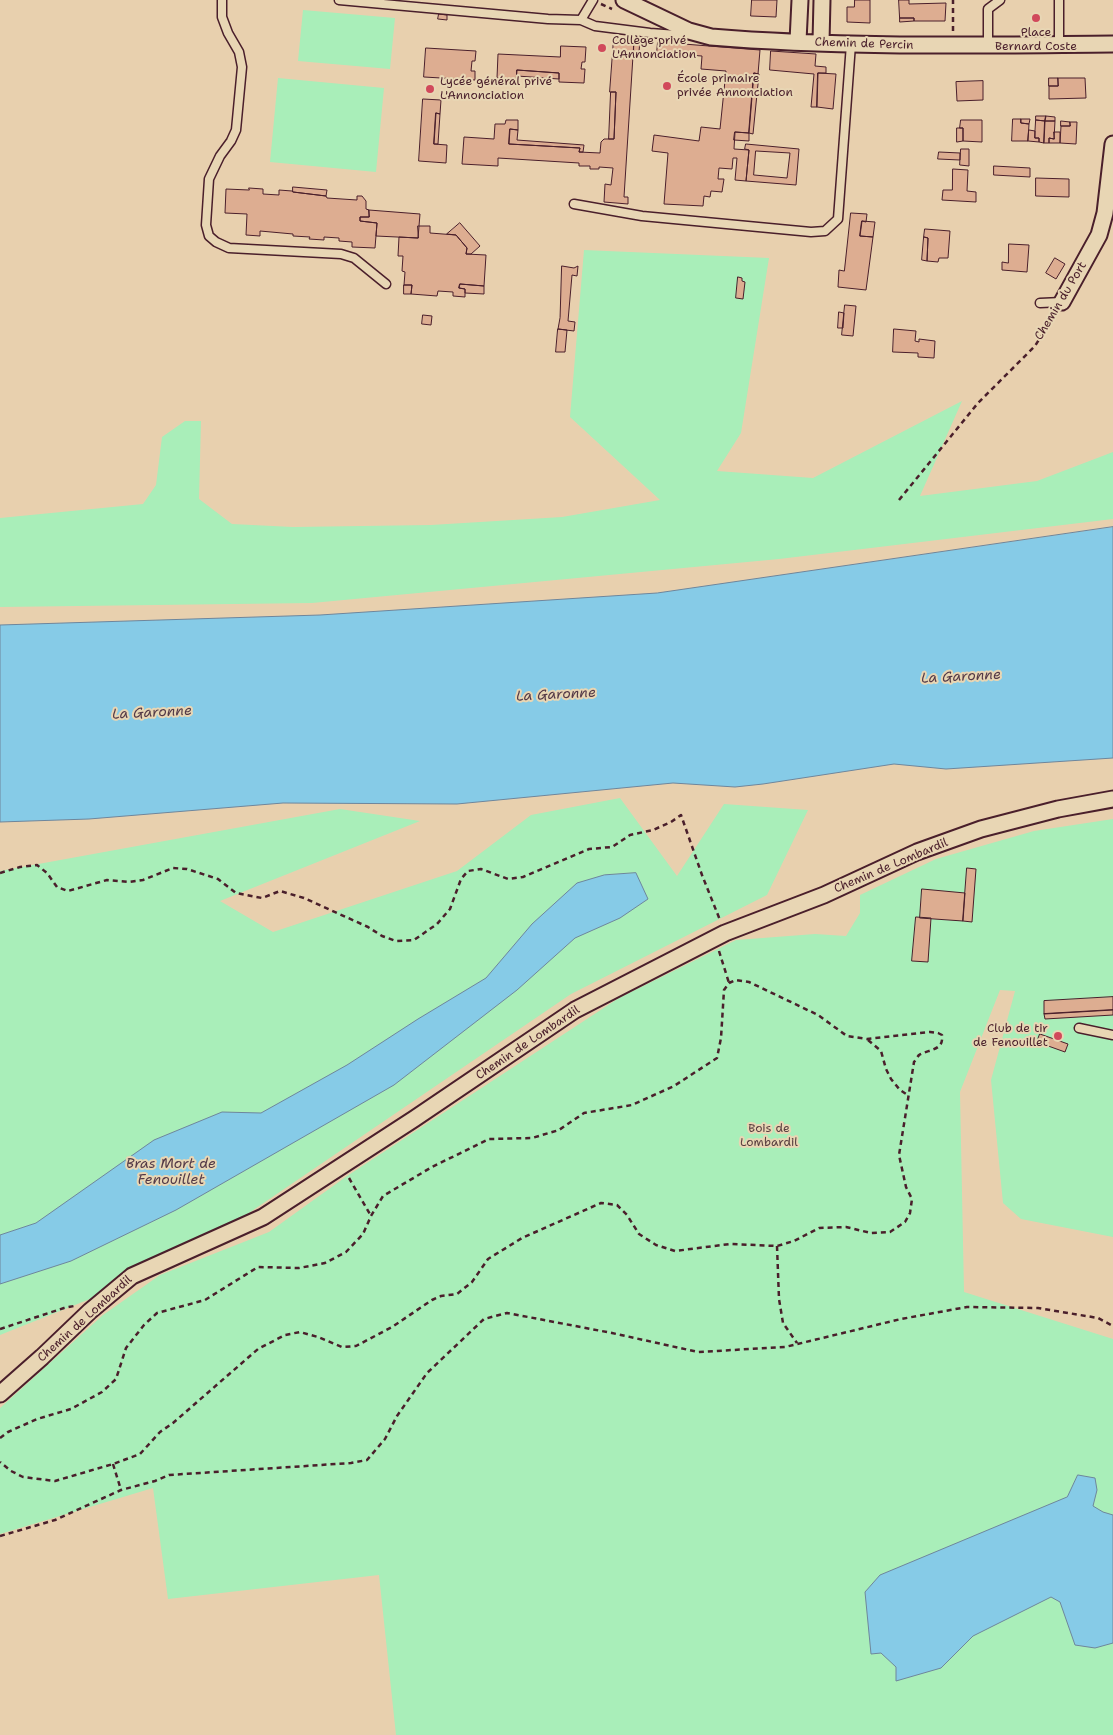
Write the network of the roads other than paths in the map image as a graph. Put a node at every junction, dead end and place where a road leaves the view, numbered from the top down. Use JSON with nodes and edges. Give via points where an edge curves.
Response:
{"nodes":[{"id":1,"x":222,"y":0,"type":"edge"},
{"id":2,"x":339,"y":0,"type":"edge"},
{"id":3,"x":593,"y":0,"type":"edge"},
{"id":4,"x":800,"y":0,"type":"edge"},
{"id":5,"x":822,"y":0,"type":"edge"},
{"id":6,"x":1000,"y":0,"type":"edge"},
{"id":7,"x":1059,"y":0,"type":"edge"},
{"id":8,"x":621,"y":6,"type":"edge"},
{"id":9,"x":648,"y":6,"type":"edge"},
{"id":10,"x":581,"y":20,"type":"junction"},
{"id":11,"x":689,"y":32,"type":"junction"},
{"id":12,"x":798,"y":41,"type":"junction"},
{"id":13,"x":821,"y":42,"type":"junction"},
{"id":14,"x":851,"y":44,"type":"junction"},
{"id":15,"x":1059,"y":44,"type":"junction"},
{"id":16,"x":1113,"y":44,"type":"edge"},
{"id":17,"x":988,"y":45,"type":"junction"},
{"id":18,"x":1113,"y":144,"type":"edge"},
{"id":19,"x":574,"y":204,"type":"dead end"},
{"id":20,"x":386,"y":284,"type":"dead end"},
{"id":21,"x":1040,"y":302,"type":"dead end"},
{"id":22,"x":1062,"y":302,"type":"joint"},
{"id":23,"x":1113,"y":798,"type":"edge"},
{"id":24,"x":1079,"y":1028,"type":"dead end"},
{"id":25,"x":1113,"y":1036,"type":"edge"},
{"id":26,"x":0,"y":1394,"type":"edge"}],
"edges":[{"from":1,"to":20,"type":"lane","via":[[222,16],[239,52],[242,67],[236,130],[209,179],[206,225],[209,236],[229,248],[341,254],[354,258]]},
{"from":2,"to":10,"type":"lane"},
{"from":3,"to":10,"type":"lane"},
{"from":4,"to":12,"type":"street"},
{"from":5,"to":13,"type":"street"},
{"from":6,"to":17,"type":"lane","via":[[988,9]]},
{"from":7,"to":15,"type":"lane"},
{"from":8,"to":9,"type":"street","name":"Chemin de Percin"},
{"from":9,"to":11,"type":"street","name":"Chemin de Percin"},
{"from":10,"to":11,"type":"lane","via":[[595,26],[650,33],[677,35]]},
{"from":11,"to":12,"type":"street","name":"Chemin de Percin","via":[[711,37]]},
{"from":12,"to":13,"type":"street","name":"Chemin de Percin"},
{"from":13,"to":14,"type":"street","name":"Chemin de Percin"},
{"from":14,"to":17,"type":"street","name":"Chemin de Percin"},
{"from":14,"to":19,"type":"lane","via":[[838,219],[825,231],[642,216]]},
{"from":15,"to":16,"type":"street","name":"Chemin de Percin"},
{"from":15,"to":17,"type":"street","name":"Chemin de Percin"},
{"from":18,"to":22,"type":"street","name":"Chemin du Port","via":[[1105,213],[1099,235]]},
{"from":21,"to":22,"type":"lane"},
{"from":23,"to":26,"type":"street","name":"Chemin de Lombardil","via":[[981,829],[917,852],[824,895],[720,935],[575,1010],[263,1217],[132,1276],[90,1310]]},
{"from":24,"to":25,"type":"lane"}]}
